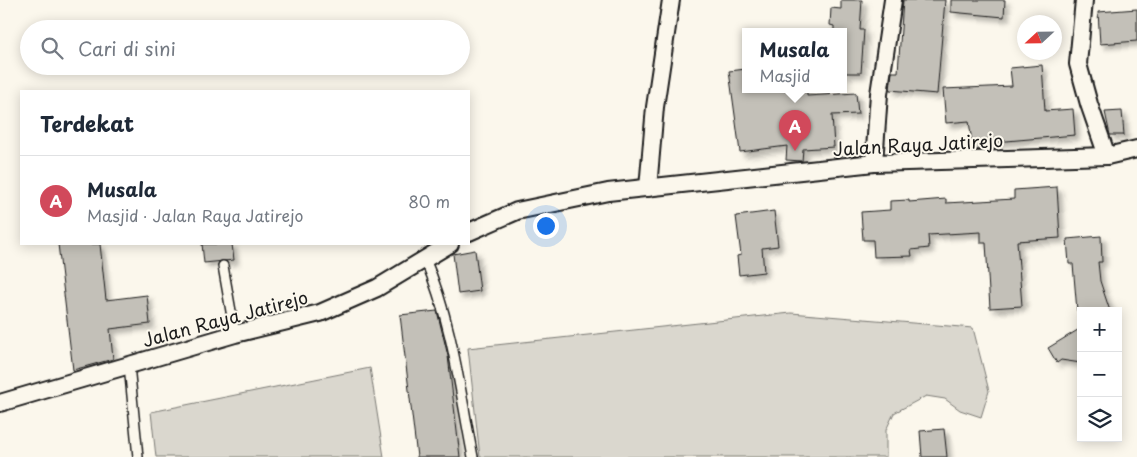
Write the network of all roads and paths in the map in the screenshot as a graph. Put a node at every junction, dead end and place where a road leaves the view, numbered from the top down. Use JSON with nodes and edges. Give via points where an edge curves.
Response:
{"nodes":[{"id":1,"x":671,"y":0,"type":"edge"},
{"id":2,"x":893,"y":0,"type":"edge"},
{"id":3,"x":1084,"y":0,"type":"edge"},
{"id":4,"x":1137,"y":149,"type":"edge"},
{"id":5,"x":1107,"y":156,"type":"junction"},
{"id":6,"x":874,"y":163,"type":"junction"},
{"id":7,"x":648,"y":188,"type":"junction"},
{"id":8,"x":470,"y":232,"type":"edge"},
{"id":9,"x":448,"y":245,"type":"edge"},
{"id":10,"x":425,"y":260,"type":"junction"},
{"id":11,"x":223,"y":266,"type":"dead end"},
{"id":12,"x":235,"y":334,"type":"junction"},
{"id":13,"x":129,"y":365,"type":"junction"},
{"id":14,"x":0,"y":403,"type":"edge"},
{"id":15,"x":138,"y":457,"type":"edge"},
{"id":16,"x":473,"y":457,"type":"edge"}],
"edges":[{"from":1,"to":7,"type":"street"},
{"from":2,"to":6,"type":"street","via":[[879,94]]},
{"from":3,"to":5,"type":"street","via":[[1078,64]]},
{"from":4,"to":5,"type":"street","name":"Jalan Raya Jatirejo"},
{"from":5,"to":6,"type":"street","name":"Jalan Raya Jatirejo"},
{"from":6,"to":7,"type":"street","name":"Jalan Raya Jatirejo"},
{"from":7,"to":8,"type":"street","name":"Jalan Raya Jatirejo","via":[[608,192],[516,211]]},
{"from":9,"to":10,"type":"street","name":"Jalan Raya Jatirejo"},
{"from":10,"to":12,"type":"street","name":"Jalan Raya Jatirejo","via":[[377,288],[320,313]]},
{"from":10,"to":16,"type":"lane","via":[[446,320]]},
{"from":11,"to":12,"type":"lane"},
{"from":12,"to":13,"type":"street","name":"Jalan Raya Jatirejo"},
{"from":13,"to":14,"type":"street","name":"Jalan Raya Jatirejo"},
{"from":13,"to":15,"type":"lane"}]}
